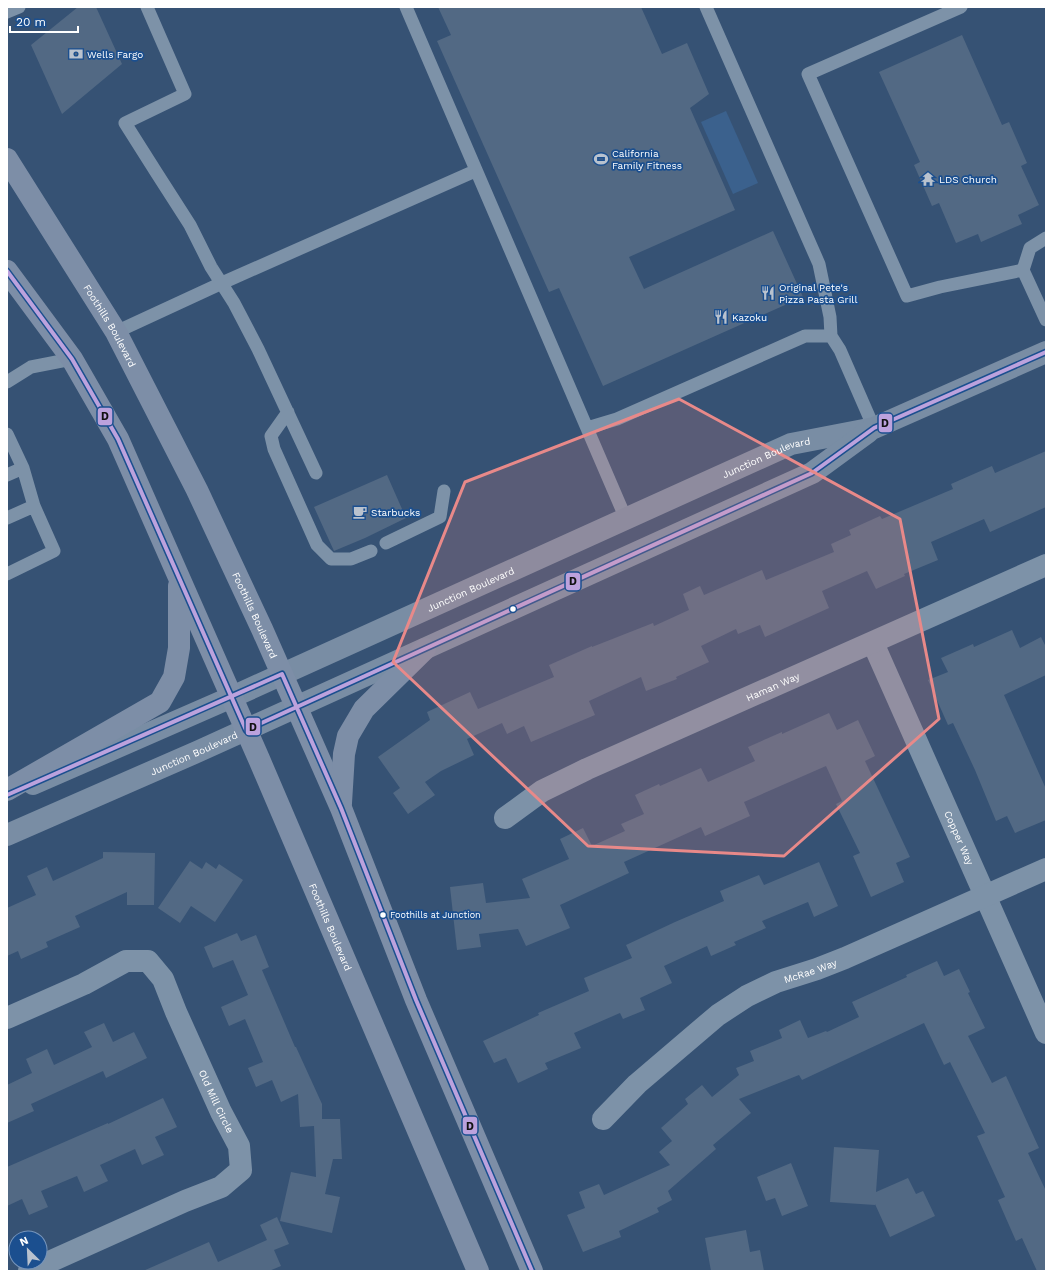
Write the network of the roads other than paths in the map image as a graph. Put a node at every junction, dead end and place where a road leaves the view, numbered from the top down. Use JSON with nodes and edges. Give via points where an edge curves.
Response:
{"nodes":[{"id":1,"x":19,"y":7,"type":"edge"},
{"id":2,"x":147,"y":7,"type":"edge"},
{"id":3,"x":406,"y":7,"type":"edge"},
{"id":4,"x":706,"y":7,"type":"edge"},
{"id":5,"x":961,"y":7,"type":"edge"},
{"id":6,"x":7,"y":12,"type":"edge"},
{"id":7,"x":9,"y":163,"type":"edge"},
{"id":8,"x":475,"y":170,"type":"junction"},
{"id":9,"x":1046,"y":238,"type":"edge"},
{"id":10,"x":1024,"y":270,"type":"junction"},
{"id":11,"x":7,"y":271,"type":"edge"},
{"id":12,"x":222,"y":283,"type":"junction"},
{"id":13,"x":1046,"y":320,"type":"edge"},
{"id":14,"x":116,"y":332,"type":"junction"},
{"id":15,"x":831,"y":336,"type":"junction"},
{"id":16,"x":1046,"y":352,"type":"edge"},
{"id":17,"x":72,"y":359,"type":"junction"},
{"id":18,"x":7,"y":382,"type":"edge"},
{"id":19,"x":288,"y":412,"type":"junction"},
{"id":20,"x":587,"y":428,"type":"junction"},
{"id":21,"x":874,"y":428,"type":"junction"},
{"id":22,"x":7,"y":434,"type":"edge"},
{"id":23,"x":23,"y":468,"type":"junction"},
{"id":24,"x":316,"y":473,"type":"dead end"},
{"id":25,"x":7,"y":475,"type":"edge"},
{"id":26,"x":444,"y":491,"type":"dead end"},
{"id":27,"x":34,"y":506,"type":"junction"},
{"id":28,"x":7,"y":518,"type":"edge"},
{"id":29,"x":626,"y":519,"type":"junction"},
{"id":30,"x":386,"y":543,"type":"dead end"},
{"id":31,"x":370,"y":550,"type":"dead end"},
{"id":32,"x":1046,"y":565,"type":"edge"},
{"id":33,"x":7,"y":574,"type":"edge"},
{"id":34,"x":180,"y":579,"type":"junction"},
{"id":35,"x":873,"y":643,"type":"junction"},
{"id":36,"x":425,"y":649,"type":"junction"},
{"id":37,"x":282,"y":674,"type":"junction"},
{"id":38,"x":232,"y":697,"type":"junction"},
{"id":39,"x":296,"y":706,"type":"junction"},
{"id":40,"x":246,"y":730,"type":"junction"},
{"id":41,"x":7,"y":790,"type":"edge"},
{"id":42,"x":7,"y":795,"type":"edge"},
{"id":43,"x":341,"y":808,"type":"junction"},
{"id":44,"x":505,"y":818,"type":"dead end"},
{"id":45,"x":7,"y":835,"type":"edge"},
{"id":46,"x":1046,"y":869,"type":"edge"},
{"id":47,"x":985,"y":896,"type":"junction"},
{"id":48,"x":7,"y":1018,"type":"edge"},
{"id":49,"x":1046,"y":1033,"type":"edge"},
{"id":50,"x":603,"y":1119,"type":"dead end"},
{"id":51,"x":29,"y":1271,"type":"edge"},
{"id":52,"x":478,"y":1271,"type":"edge"},
{"id":53,"x":532,"y":1271,"type":"edge"}],
"edges":[{"from":1,"to":6,"type":"lane"},
{"from":2,"to":12,"type":"lane","via":[[185,94],[125,123],[190,225]]},
{"from":3,"to":8,"type":"lane"},
{"from":4,"to":15,"type":"lane","via":[[819,264],[830,317]]},
{"from":5,"to":10,"type":"lane","via":[[808,74],[907,296]]},
{"from":7,"to":14,"type":"main road","name":"Foothills Boulevard"},
{"from":8,"to":12,"type":"lane"},
{"from":8,"to":20,"type":"lane"},
{"from":9,"to":10,"type":"lane","via":[[1030,248]]},
{"from":10,"to":13,"type":"lane"},
{"from":11,"to":17,"type":"main road","name":"Foothills Boulevard"},
{"from":12,"to":14,"type":"lane"},
{"from":12,"to":19,"type":"lane"},
{"from":14,"to":37,"type":"main road","name":"Foothills Boulevard","via":[[197,490]]},
{"from":15,"to":20,"type":"lane","via":[[805,336],[616,419]]},
{"from":15,"to":21,"type":"lane","via":[[840,350]]},
{"from":16,"to":21,"type":"main road","name":"Junction Boulevard"},
{"from":17,"to":18,"type":"lane","via":[[31,367]]},
{"from":17,"to":34,"type":"main road","name":"Foothills Boulevard","via":[[118,439]]},
{"from":19,"to":24,"type":"lane"},
{"from":19,"to":31,"type":"lane","via":[[272,436],[274,449],[317,545],[331,559],[351,559]]},
{"from":20,"to":29,"type":"lane"},
{"from":21,"to":29,"type":"main road","name":"Junction Boulevard","via":[[791,444]]},
{"from":21,"to":36,"type":"main road","name":"Junction Boulevard","via":[[812,473]]},
{"from":22,"to":23,"type":"lane"},
{"from":23,"to":25,"type":"lane"},
{"from":23,"to":27,"type":"lane"},
{"from":26,"to":30,"type":"lane","via":[[440,517]]},
{"from":27,"to":28,"type":"lane"},
{"from":27,"to":33,"type":"lane","via":[[54,551]]},
{"from":29,"to":37,"type":"main road","name":"Junction Boulevard"},
{"from":32,"to":35,"type":"street","name":"Haman Way"},
{"from":34,"to":38,"type":"main road","name":"Foothills Boulevard"},
{"from":34,"to":41,"type":"main road","via":[[179,648],[176,670],[160,702]]},
{"from":35,"to":44,"type":"street","name":"Haman Way","via":[[587,769],[542,791]]},
{"from":35,"to":47,"type":"street","name":"Copper Way"},
{"from":36,"to":39,"type":"main road","name":"Junction Boulevard"},
{"from":36,"to":43,"type":"main road","via":[[364,709],[348,736],[344,754]]},
{"from":37,"to":38,"type":"main road","name":"Junction Boulevard"},
{"from":37,"to":39,"type":"main road","name":"Foothills Boulevard"},
{"from":38,"to":40,"type":"main road","name":"Foothills Boulevard"},
{"from":38,"to":42,"type":"main road","name":"Junction Boulevard"},
{"from":39,"to":40,"type":"main road","name":"Junction Boulevard"},
{"from":39,"to":43,"type":"main road","name":"Foothills Boulevard"},
{"from":40,"to":45,"type":"main road","name":"Junction Boulevard"},
{"from":40,"to":52,"type":"main road","name":"Foothills Boulevard"},
{"from":43,"to":53,"type":"main road","name":"Foothills Boulevard","via":[[416,1000]]},
{"from":46,"to":47,"type":"street","name":"McRae Way"},
{"from":47,"to":49,"type":"street","name":"Copper Way"},
{"from":47,"to":50,"type":"street","name":"McRae Way","via":[[845,958],[776,982],[747,996],[718,1015],[637,1084]]},
{"from":48,"to":51,"type":"street","name":"Old Mill Circle","via":[[84,984],[126,961],[148,961],[163,979],[221,1112],[239,1146],[241,1170],[221,1187]]}]}
